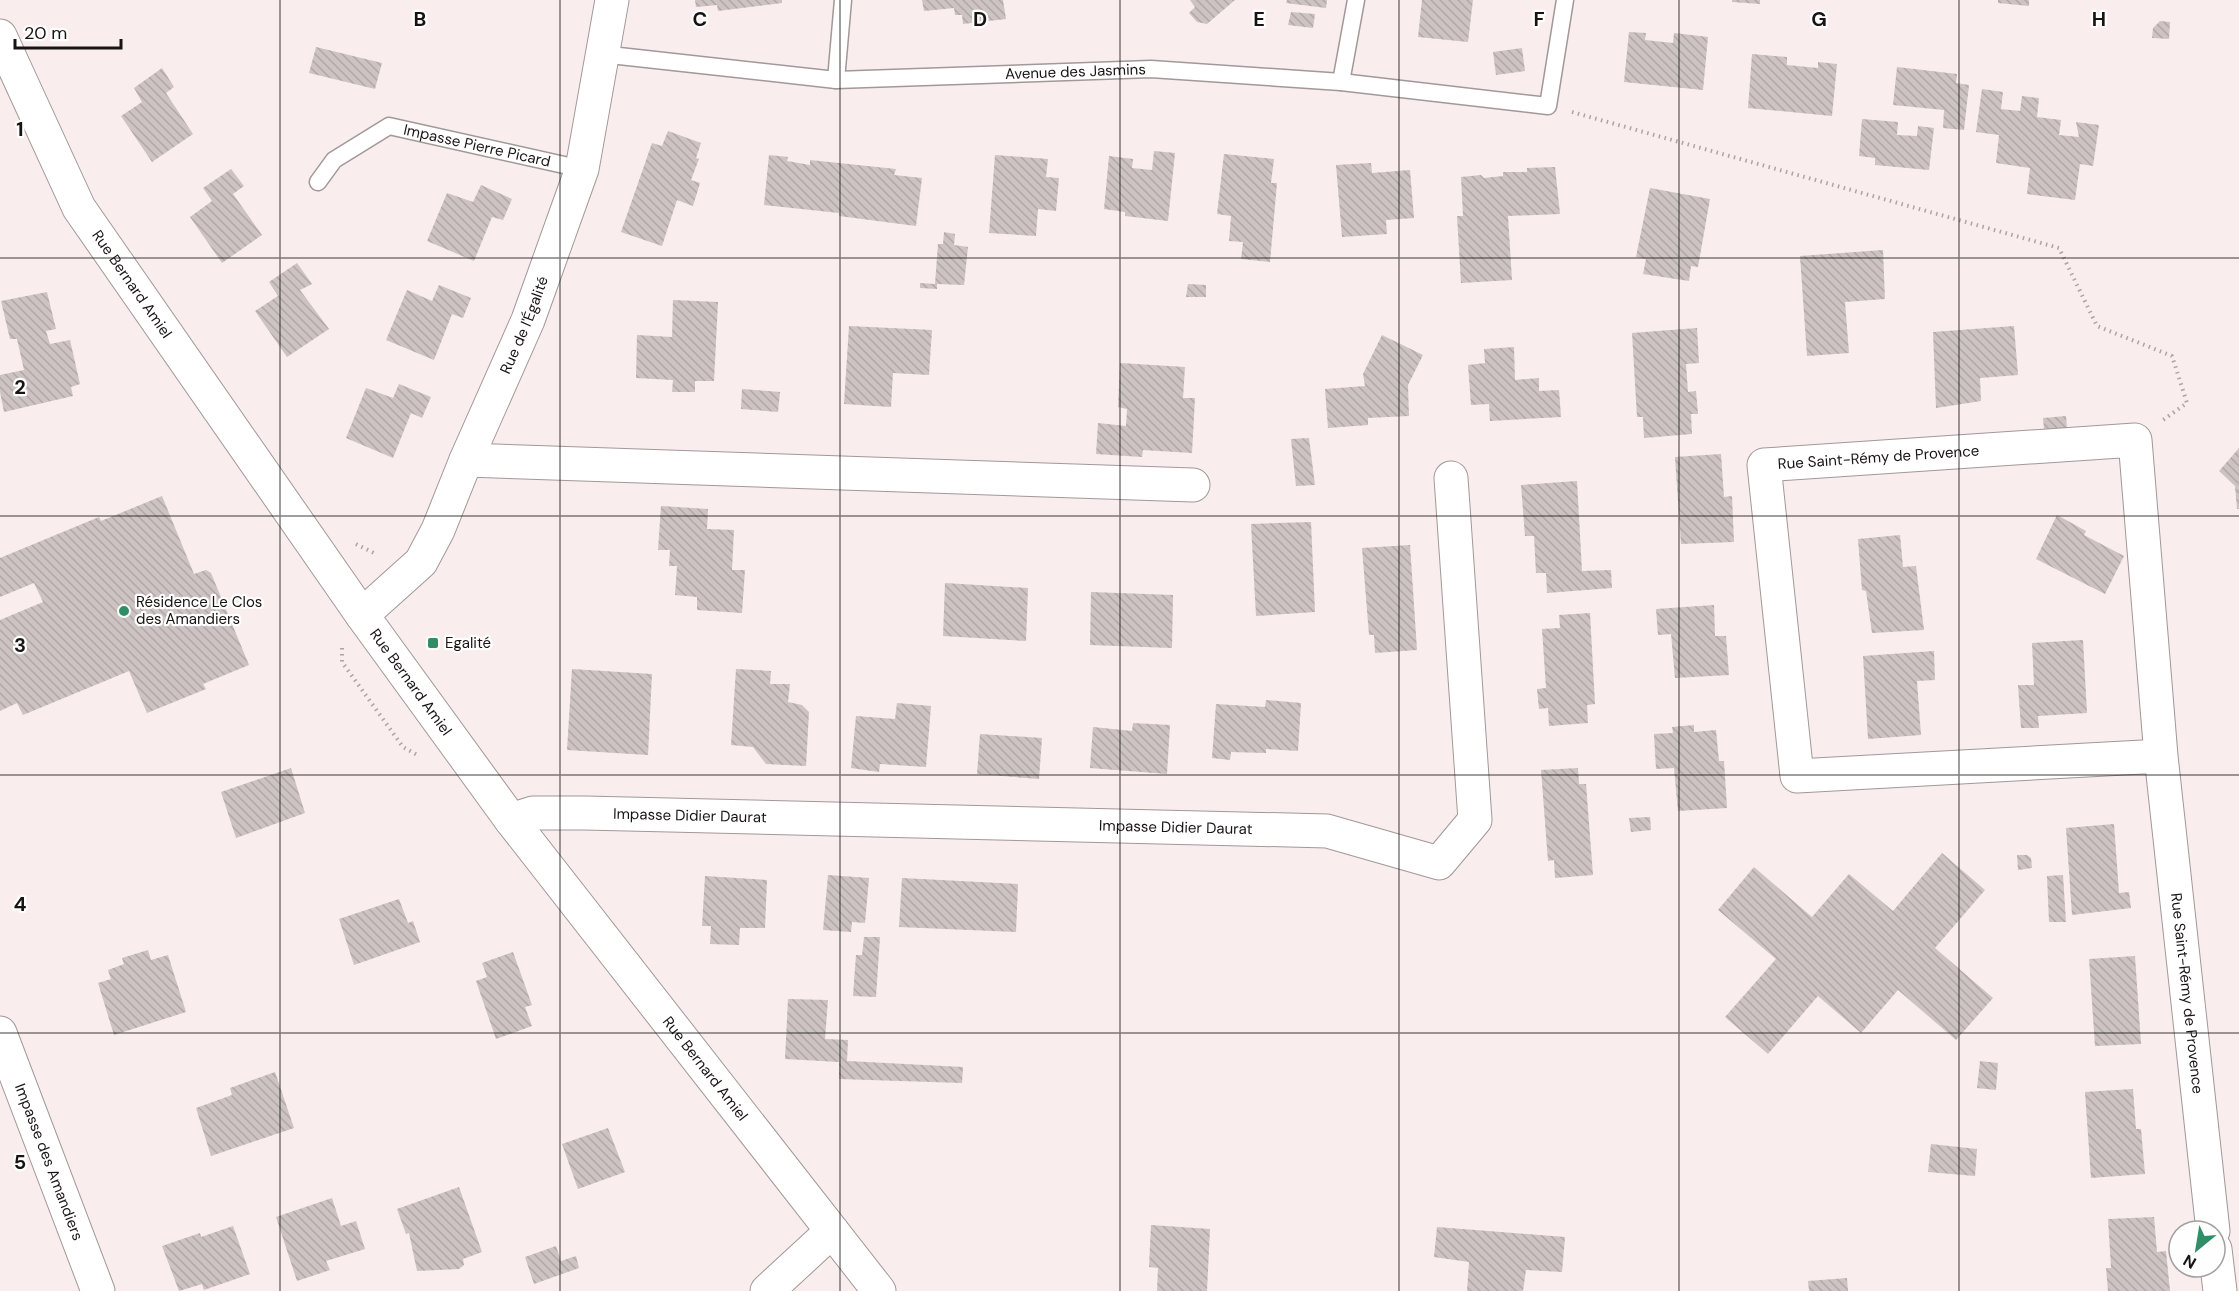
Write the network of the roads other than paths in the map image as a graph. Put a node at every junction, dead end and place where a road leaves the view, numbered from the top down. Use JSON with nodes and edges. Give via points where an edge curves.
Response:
{"nodes":[{"id":1,"x":612,"y":0,"type":"edge"},
{"id":2,"x":843,"y":0,"type":"edge"},
{"id":3,"x":1356,"y":0,"type":"edge"},
{"id":4,"x":1565,"y":0,"type":"edge"},
{"id":5,"x":0,"y":36,"type":"edge"},
{"id":6,"x":601,"y":54,"type":"junction"},
{"id":7,"x":836,"y":80,"type":"junction"},
{"id":8,"x":1341,"y":82,"type":"junction"},
{"id":9,"x":582,"y":169,"type":"junction"},
{"id":10,"x":318,"y":182,"type":"dead end"},
{"id":11,"x":466,"y":460,"type":"junction"},
{"id":12,"x":1451,"y":478,"type":"dead end"},
{"id":13,"x":1193,"y":485,"type":"dead end"},
{"id":14,"x":362,"y":615,"type":"junction"},
{"id":15,"x":2161,"y":756,"type":"junction"},
{"id":16,"x":512,"y":820,"type":"junction"},
{"id":17,"x":0,"y":1033,"type":"edge"},
{"id":18,"x":2212,"y":1219,"type":"edge"},
{"id":19,"x":832,"y":1231,"type":"junction"},
{"id":20,"x":98,"y":1291,"type":"edge"},
{"id":21,"x":767,"y":1291,"type":"edge"},
{"id":22,"x":879,"y":1291,"type":"edge"}],
"edges":[{"from":1,"to":6,"type":"street","name":"Rue de l'Égalité"},
{"from":2,"to":7,"type":"lane"},
{"from":3,"to":8,"type":"lane"},
{"from":4,"to":8,"type":"lane","name":"Avenue des Jasmins","via":[[1548,106]]},
{"from":5,"to":14,"type":"street","name":"Rue Bernard Amiel","via":[[79,208]]},
{"from":6,"to":7,"type":"lane","name":"Avenue des Jasmins"},
{"from":6,"to":9,"type":"street","name":"Rue de l'Égalité"},
{"from":7,"to":8,"type":"lane","name":"Avenue des Jasmins","via":[[1151,69]]},
{"from":9,"to":10,"type":"lane","name":"Impasse Pierre Picard","via":[[390,126],[334,160]]},
{"from":9,"to":11,"type":"street","name":"Rue de l'Égalité","via":[[528,320]]},
{"from":11,"to":13,"type":"street"},
{"from":11,"to":14,"type":"street","name":"Rue de l'Égalité","via":[[421,562]]},
{"from":12,"to":16,"type":"street","name":"Impasse Didier Daurat","via":[[1474,820],[1439,862],[1327,831],[585,813],[532,813]]},
{"from":14,"to":16,"type":"street","name":"Rue Bernard Amiel"},
{"from":15,"to":15,"type":"street","name":"Rue Saint-Rémy de Provence","via":[[2135,440],[1764,465],[1797,776]]},
{"from":15,"to":18,"type":"street","name":"Rue Saint-Rémy de Provence"},
{"from":16,"to":19,"type":"street","name":"Rue Bernard Amiel"},
{"from":17,"to":20,"type":"street","name":"Impasse des Amandiers"},
{"from":19,"to":21,"type":"street"},
{"from":19,"to":22,"type":"street","name":"Rue Bernard Amiel"}]}
